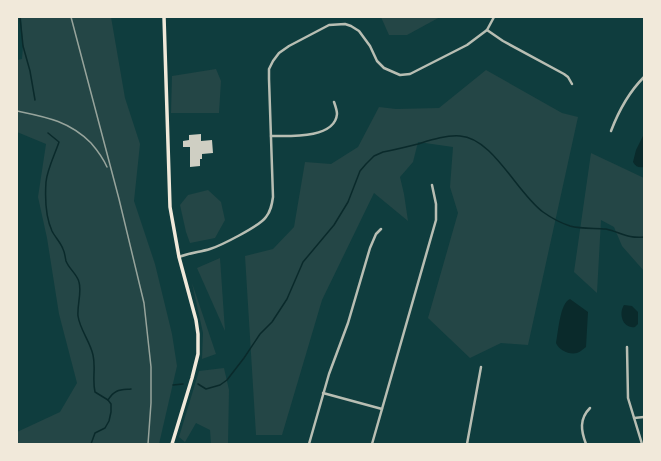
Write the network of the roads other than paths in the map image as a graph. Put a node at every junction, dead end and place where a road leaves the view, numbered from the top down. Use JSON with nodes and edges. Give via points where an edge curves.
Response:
{"nodes":[{"id":1,"x":164,"y":17,"type":"edge"},
{"id":2,"x":494,"y":17,"type":"edge"},
{"id":3,"x":487,"y":30,"type":"junction"},
{"id":4,"x":644,"y":78,"type":"edge"},
{"id":5,"x":572,"y":84,"type":"dead end"},
{"id":6,"x":334,"y":102,"type":"dead end"},
{"id":7,"x":611,"y":131,"type":"dead end"},
{"id":8,"x":270,"y":136,"type":"junction"},
{"id":9,"x":432,"y":185,"type":"dead end"},
{"id":10,"x":381,"y":229,"type":"dead end"},
{"id":11,"x":179,"y":257,"type":"junction"},
{"id":12,"x":628,"y":347,"type":"dead end"},
{"id":13,"x":481,"y":367,"type":"dead end"},
{"id":14,"x":324,"y":392,"type":"junction"},
{"id":15,"x":590,"y":408,"type":"dead end"},
{"id":16,"x":382,"y":409,"type":"junction"},
{"id":17,"x":644,"y":417,"type":"edge"},
{"id":18,"x":634,"y":418,"type":"junction"},
{"id":19,"x":172,"y":444,"type":"edge"},
{"id":20,"x":309,"y":444,"type":"edge"},
{"id":21,"x":372,"y":444,"type":"edge"},
{"id":22,"x":467,"y":444,"type":"edge"},
{"id":23,"x":586,"y":444,"type":"edge"},
{"id":24,"x":642,"y":444,"type":"edge"}],
"edges":[{"from":1,"to":11,"type":"main road","via":[[170,207]]},
{"from":2,"to":3,"type":"street"},
{"from":3,"to":5,"type":"street","via":[[564,74]]},
{"from":3,"to":8,"type":"street","via":[[429,65],[410,74],[400,75],[384,68],[359,31],[345,24],[329,25],[288,46],[273,61],[269,69]]},
{"from":4,"to":7,"type":"street","via":[[624,101]]},
{"from":6,"to":8,"type":"street","via":[[337,114],[329,128],[316,134]]},
{"from":8,"to":11,"type":"street","via":[[273,197],[272,207],[267,216],[261,223],[212,249]]},
{"from":9,"to":16,"type":"street","via":[[436,220]]},
{"from":10,"to":14,"type":"street","via":[[370,248]]},
{"from":11,"to":19,"type":"main road","via":[[196,320],[198,347],[192,378]]},
{"from":12,"to":18,"type":"street","via":[[628,398]]},
{"from":13,"to":22,"type":"street"},
{"from":14,"to":16,"type":"street"},
{"from":14,"to":20,"type":"street"},
{"from":15,"to":23,"type":"street","via":[[585,413],[581,428]]},
{"from":16,"to":21,"type":"street"},
{"from":17,"to":18,"type":"street"},
{"from":18,"to":24,"type":"street"}]}
